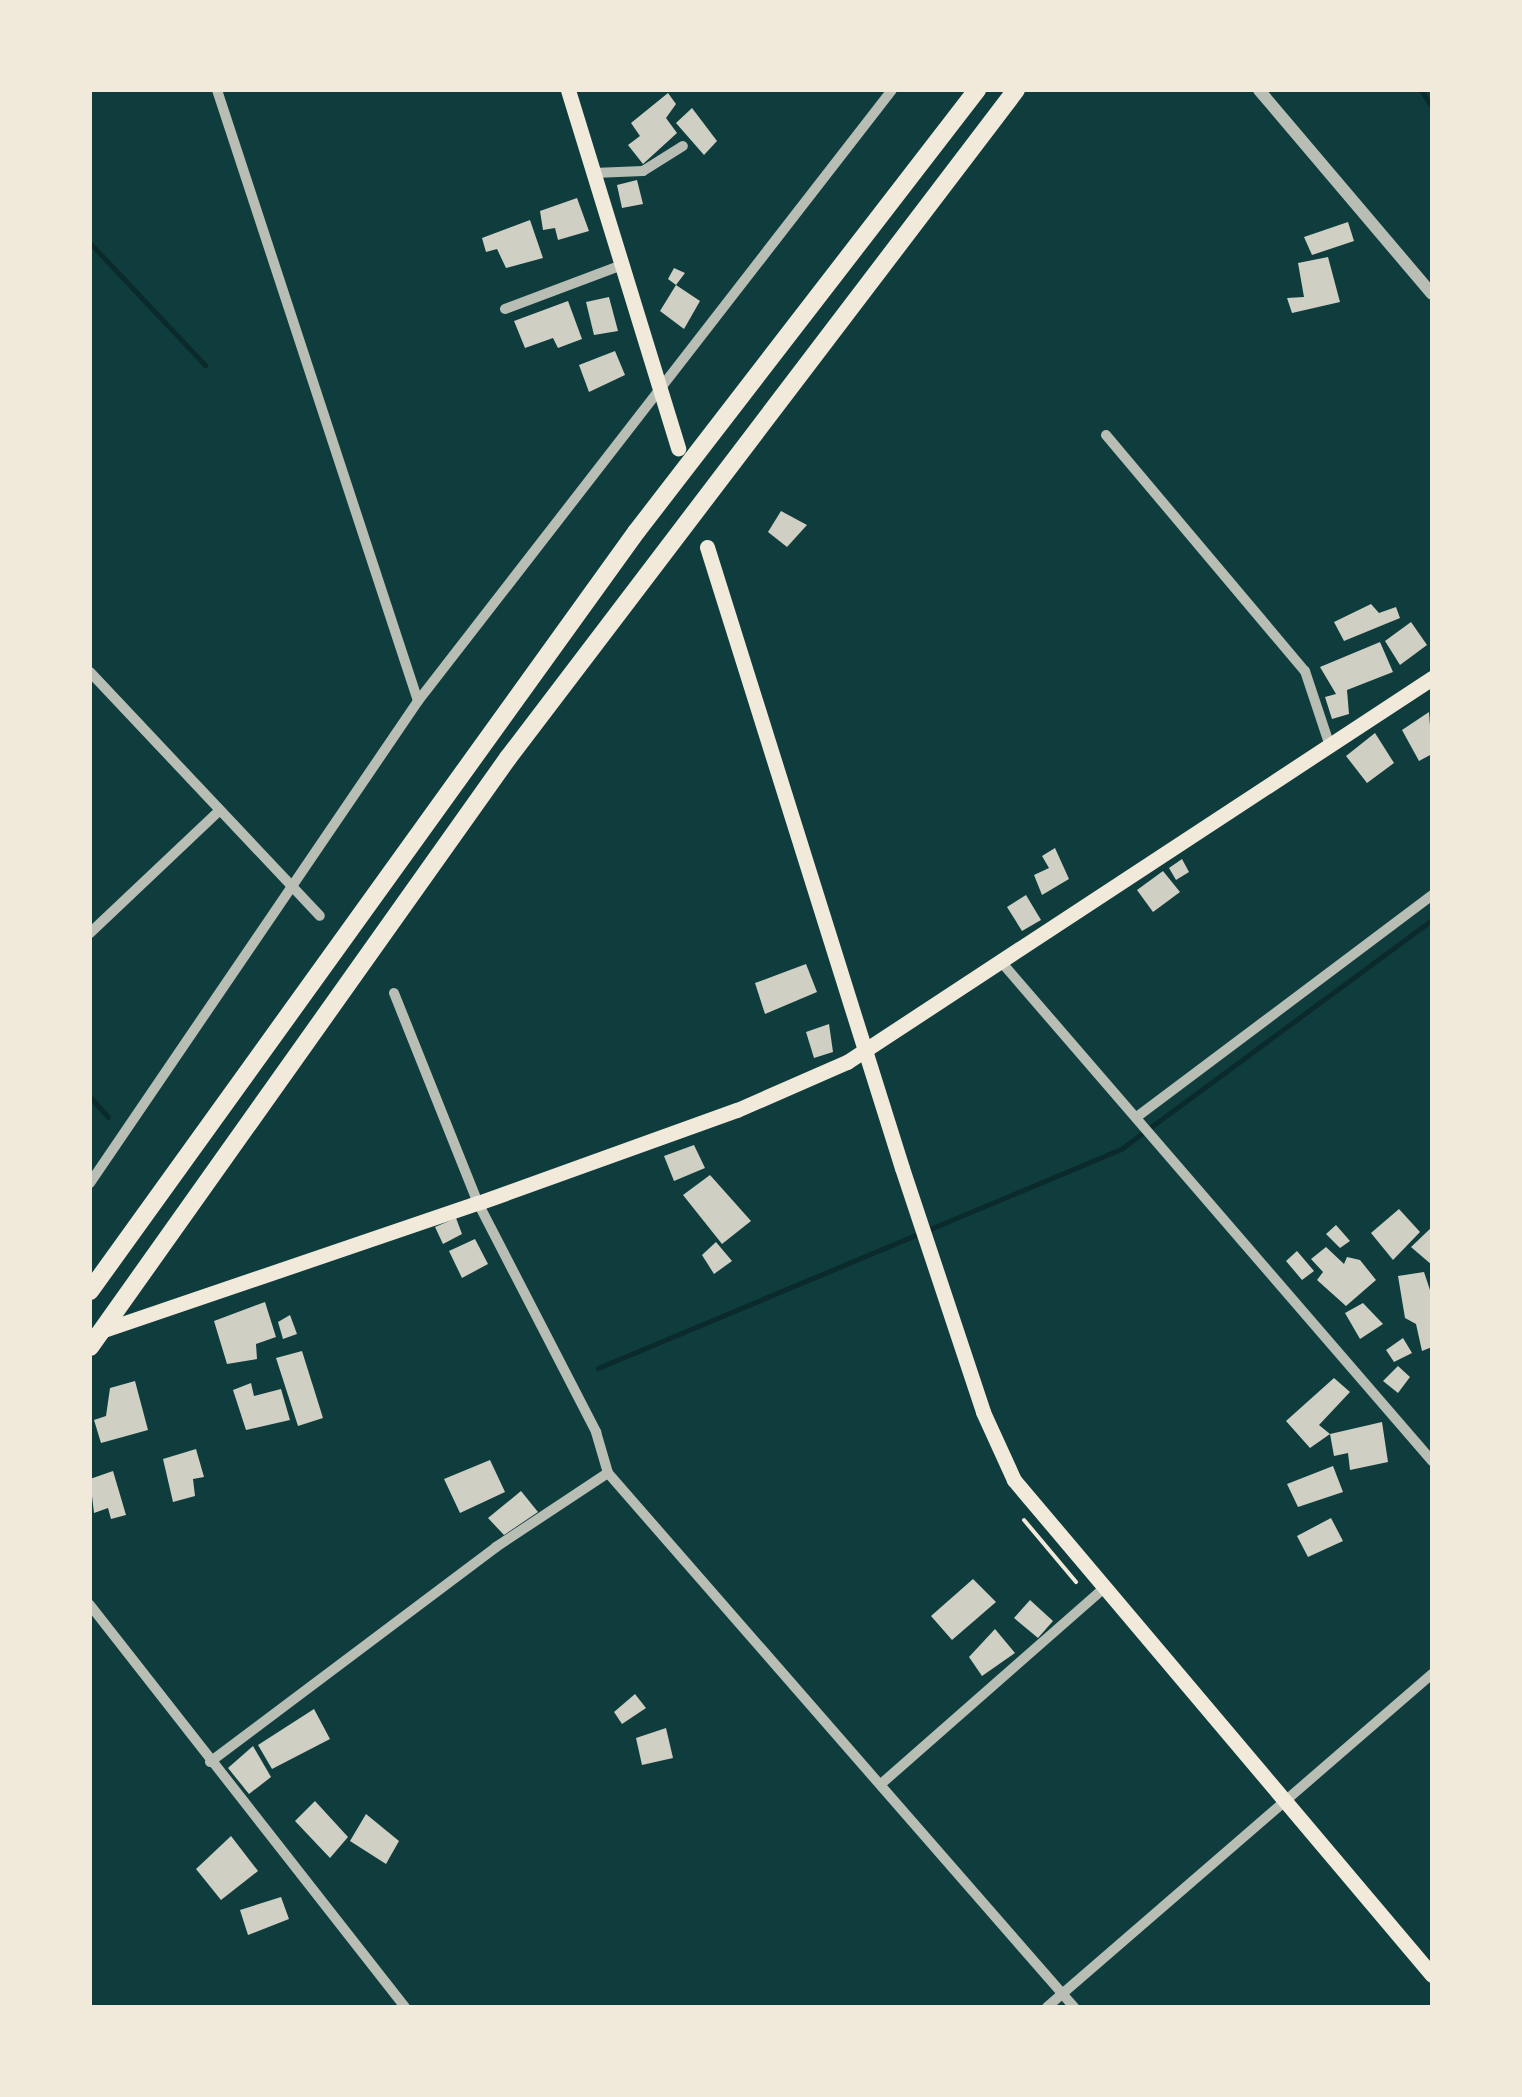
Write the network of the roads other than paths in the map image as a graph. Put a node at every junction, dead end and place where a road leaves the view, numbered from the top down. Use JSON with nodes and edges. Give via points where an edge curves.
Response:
{"nodes":[{"id":1,"x":217,"y":90,"type":"edge"},
{"id":2,"x":568,"y":90,"type":"edge"},
{"id":3,"x":892,"y":90,"type":"edge"},
{"id":4,"x":977,"y":90,"type":"edge"},
{"id":5,"x":1016,"y":90,"type":"edge"},
{"id":6,"x":1259,"y":90,"type":"edge"},
{"id":7,"x":684,"y":146,"type":"dead end"},
{"id":8,"x":594,"y":173,"type":"junction"},
{"id":9,"x":622,"y":265,"type":"junction"},
{"id":10,"x":1432,"y":294,"type":"edge"},
{"id":11,"x":505,"y":309,"type":"dead end"},
{"id":12,"x":661,"y":390,"type":"junction"},
{"id":13,"x":1106,"y":435,"type":"dead end"},
{"id":14,"x":678,"y":448,"type":"dead end"},
{"id":15,"x":708,"y":548,"type":"dead end"},
{"id":16,"x":90,"y":672,"type":"edge"},
{"id":17,"x":1432,"y":678,"type":"edge"},
{"id":18,"x":418,"y":701,"type":"junction"},
{"id":19,"x":1330,"y":746,"type":"junction"},
{"id":20,"x":219,"y":811,"type":"junction"},
{"id":21,"x":294,"y":890,"type":"junction"},
{"id":22,"x":1432,"y":895,"type":"edge"},
{"id":23,"x":320,"y":916,"type":"dead end"},
{"id":24,"x":90,"y":933,"type":"edge"},
{"id":25,"x":1003,"y":964,"type":"junction"},
{"id":26,"x":394,"y":993,"type":"dead end"},
{"id":27,"x":865,"y":1051,"type":"junction"},
{"id":28,"x":1138,"y":1116,"type":"junction"},
{"id":29,"x":90,"y":1182,"type":"edge"},
{"id":30,"x":478,"y":1203,"type":"junction"},
{"id":31,"x":90,"y":1291,"type":"edge"},
{"id":32,"x":90,"y":1335,"type":"edge"},
{"id":33,"x":90,"y":1348,"type":"edge"},
{"id":34,"x":1432,"y":1460,"type":"edge"},
{"id":35,"x":608,"y":1474,"type":"junction"},
{"id":36,"x":1097,"y":1595,"type":"junction"},
{"id":37,"x":90,"y":1606,"type":"edge"},
{"id":38,"x":103,"y":1622,"type":"junction"},
{"id":39,"x":90,"y":1632,"type":"edge"},
{"id":40,"x":1432,"y":1674,"type":"edge"},
{"id":41,"x":210,"y":1762,"type":"junction"},
{"id":42,"x":881,"y":1784,"type":"junction"},
{"id":43,"x":1284,"y":1802,"type":"junction"},
{"id":44,"x":1432,"y":1974,"type":"edge"},
{"id":45,"x":1062,"y":1994,"type":"junction"},
{"id":46,"x":404,"y":2007,"type":"edge"},
{"id":47,"x":1046,"y":2007,"type":"edge"},
{"id":48,"x":1074,"y":2007,"type":"edge"}],
"edges":[{"from":1,"to":18,"type":"street"},
{"from":2,"to":8,"type":"main road"},
{"from":3,"to":12,"type":"street"},
{"from":4,"to":31,"type":"highway","via":[[637,531]]},
{"from":5,"to":33,"type":"highway","via":[[520,742]]},
{"from":6,"to":10,"type":"street"},
{"from":7,"to":8,"type":"street","via":[[643,170]]},
{"from":8,"to":9,"type":"main road"},
{"from":9,"to":11,"type":"street"},
{"from":9,"to":12,"type":"main road"},
{"from":12,"to":14,"type":"main road"},
{"from":12,"to":18,"type":"street"},
{"from":13,"to":19,"type":"street","via":[[1305,671]]},
{"from":15,"to":27,"type":"main road"},
{"from":16,"to":20,"type":"street"},
{"from":17,"to":19,"type":"main road"},
{"from":18,"to":21,"type":"street"},
{"from":19,"to":25,"type":"main road"},
{"from":20,"to":21,"type":"street"},
{"from":20,"to":24,"type":"street"},
{"from":21,"to":23,"type":"street"},
{"from":21,"to":29,"type":"street","via":[[126,1121]]},
{"from":22,"to":28,"type":"street"},
{"from":25,"to":27,"type":"main road"},
{"from":25,"to":28,"type":"street"},
{"from":26,"to":30,"type":"street"},
{"from":27,"to":30,"type":"main road","via":[[737,1110]]},
{"from":27,"to":36,"type":"main road","via":[[983,1412],[1014,1480]]},
{"from":28,"to":34,"type":"street"},
{"from":30,"to":32,"type":"main road"},
{"from":30,"to":35,"type":"street","via":[[596,1432]]},
{"from":35,"to":41,"type":"street","via":[[496,1547]]},
{"from":35,"to":42,"type":"street"},
{"from":36,"to":42,"type":"street"},
{"from":36,"to":43,"type":"main road"},
{"from":37,"to":38,"type":"street"},
{"from":38,"to":39,"type":"street"},
{"from":38,"to":41,"type":"street"},
{"from":40,"to":43,"type":"street"},
{"from":41,"to":46,"type":"street"},
{"from":42,"to":45,"type":"street"},
{"from":43,"to":44,"type":"main road"},
{"from":43,"to":45,"type":"street"},
{"from":45,"to":47,"type":"street"},
{"from":45,"to":48,"type":"street"}]}
